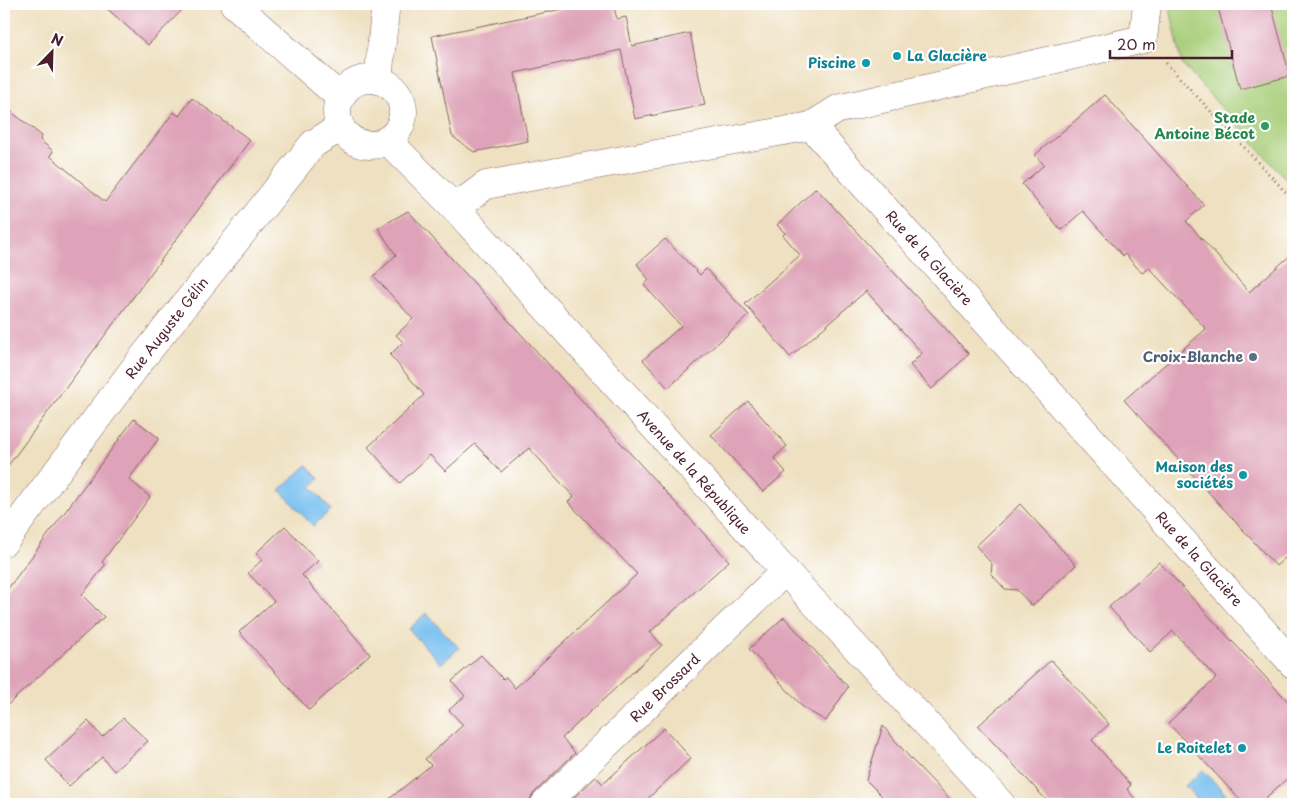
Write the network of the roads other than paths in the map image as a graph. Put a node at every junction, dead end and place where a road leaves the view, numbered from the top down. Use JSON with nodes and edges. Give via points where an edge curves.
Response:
{"nodes":[{"id":1,"x":234,"y":4,"type":"edge"},
{"id":2,"x":384,"y":4,"type":"edge"},
{"id":3,"x":1147,"y":4,"type":"edge"},
{"id":4,"x":378,"y":80,"type":"junction"},
{"id":5,"x":341,"y":98,"type":"junction"},
{"id":6,"x":811,"y":126,"type":"junction"},
{"id":7,"x":341,"y":127,"type":"junction"},
{"id":8,"x":387,"y":140,"type":"junction"},
{"id":9,"x":455,"y":208,"type":"junction"},
{"id":10,"x":4,"y":542,"type":"edge"},
{"id":11,"x":785,"y":571,"type":"junction"},
{"id":12,"x":1293,"y":664,"type":"edge"},
{"id":13,"x":544,"y":804,"type":"edge"},
{"id":14,"x":1001,"y":804,"type":"edge"}],
"edges":[{"from":1,"to":5,"type":"street"},
{"from":2,"to":4,"type":"street"},
{"from":3,"to":6,"type":"street","via":[[1143,39],[838,109]]},
{"from":4,"to":5,"type":"street","via":[[356,82]]},
{"from":4,"to":8,"type":"street","via":[[394,90],[403,106],[400,125]]},
{"from":5,"to":7,"type":"street","via":[[338,112]]},
{"from":6,"to":9,"type":"street","via":[[486,185]]},
{"from":6,"to":12,"type":"street","name":"Rue de la Glacière"},
{"from":7,"to":8,"type":"street","via":[[357,142],[367,144]]},
{"from":7,"to":10,"type":"street","name":"Rue Auguste Gélin","via":[[313,144],[140,361]]},
{"from":8,"to":9,"type":"street","name":"Avenue de la République"},
{"from":9,"to":11,"type":"street","name":"Avenue de la République"},
{"from":11,"to":13,"type":"street","name":"Rue Brossard"},
{"from":11,"to":14,"type":"street","name":"Avenue de la République"}]}
